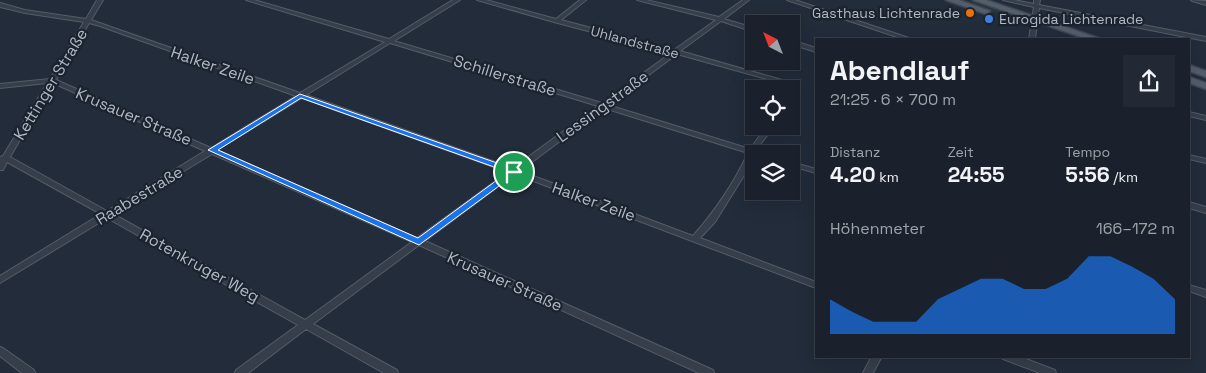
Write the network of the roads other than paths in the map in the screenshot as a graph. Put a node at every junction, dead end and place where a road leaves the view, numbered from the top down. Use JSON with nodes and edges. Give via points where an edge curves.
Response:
{"nodes":[{"id":1,"x":100,"y":0,"type":"edge"},
{"id":2,"x":249,"y":0,"type":"edge"},
{"id":3,"x":457,"y":0,"type":"edge"},
{"id":4,"x":480,"y":0,"type":"edge"},
{"id":5,"x":583,"y":0,"type":"edge"},
{"id":6,"x":640,"y":0,"type":"edge"},
{"id":7,"x":746,"y":0,"type":"edge"},
{"id":8,"x":790,"y":0,"type":"edge"},
{"id":9,"x":950,"y":0,"type":"edge"},
{"id":10,"x":976,"y":0,"type":"edge"},
{"id":11,"x":1006,"y":0,"type":"edge"},
{"id":12,"x":1194,"y":0,"type":"edge"},
{"id":13,"x":1037,"y":3,"type":"edge"},
{"id":14,"x":1206,"y":3,"type":"edge"},
{"id":15,"x":0,"y":5,"type":"edge"},
{"id":16,"x":6,"y":8,"type":"junction"},
{"id":17,"x":0,"y":10,"type":"edge"},
{"id":18,"x":88,"y":20,"type":"junction"},
{"id":19,"x":720,"y":20,"type":"junction"},
{"id":20,"x":556,"y":21,"type":"junction"},
{"id":21,"x":1034,"y":22,"type":"junction"},
{"id":22,"x":745,"y":27,"type":"edge"},
{"id":23,"x":1084,"y":37,"type":"edge"},
{"id":24,"x":906,"y":38,"type":"edge"},
{"id":25,"x":1032,"y":38,"type":"edge"},
{"id":26,"x":1068,"y":38,"type":"edge"},
{"id":27,"x":1206,"y":39,"type":"edge"},
{"id":28,"x":389,"y":42,"type":"junction"},
{"id":29,"x":800,"y":45,"type":"edge"},
{"id":30,"x":815,"y":50,"type":"edge"},
{"id":31,"x":675,"y":53,"type":"junction"},
{"id":32,"x":1190,"y":68,"type":"edge"},
{"id":33,"x":1206,"y":74,"type":"edge"},
{"id":34,"x":771,"y":80,"type":"edge"},
{"id":35,"x":1190,"y":80,"type":"edge"},
{"id":36,"x":53,"y":81,"type":"junction"},
{"id":37,"x":0,"y":86,"type":"edge"},
{"id":38,"x":1206,"y":86,"type":"edge"},
{"id":39,"x":300,"y":96,"type":"junction"},
{"id":40,"x":604,"y":105,"type":"junction"},
{"id":41,"x":1190,"y":114,"type":"edge"},
{"id":42,"x":1206,"y":118,"type":"edge"},
{"id":43,"x":745,"y":149,"type":"edge"},
{"id":44,"x":212,"y":150,"type":"junction"},
{"id":45,"x":1190,"y":157,"type":"edge"},
{"id":46,"x":3,"y":158,"type":"edge"},
{"id":47,"x":1206,"y":161,"type":"edge"},
{"id":48,"x":800,"y":167,"type":"edge"},
{"id":49,"x":0,"y":168,"type":"edge"},
{"id":50,"x":745,"y":168,"type":"edge"},
{"id":51,"x":514,"y":172,"type":"junction"},
{"id":52,"x":815,"y":172,"type":"edge"},
{"id":53,"x":1190,"y":206,"type":"edge"},
{"id":54,"x":1206,"y":210,"type":"edge"},
{"id":55,"x":107,"y":214,"type":"junction"},
{"id":56,"x":695,"y":239,"type":"junction"},
{"id":57,"x":419,"y":242,"type":"junction"},
{"id":58,"x":0,"y":280,"type":"edge"},
{"id":59,"x":815,"y":285,"type":"edge"},
{"id":60,"x":1190,"y":288,"type":"edge"},
{"id":61,"x":1206,"y":294,"type":"edge"},
{"id":62,"x":306,"y":324,"type":"junction"},
{"id":63,"x":0,"y":351,"type":"edge"},
{"id":64,"x":876,"y":358,"type":"edge"},
{"id":65,"x":1011,"y":358,"type":"edge"},
{"id":66,"x":30,"y":373,"type":"edge"},
{"id":67,"x":240,"y":373,"type":"edge"},
{"id":68,"x":393,"y":373,"type":"edge"},
{"id":69,"x":708,"y":373,"type":"edge"},
{"id":70,"x":868,"y":373,"type":"edge"},
{"id":71,"x":1051,"y":373,"type":"edge"}],
"edges":[{"from":1,"to":18,"type":"street","name":"Kettinger Straße"},
{"from":2,"to":28,"type":"street","name":"Schillerstraße"},
{"from":3,"to":28,"type":"street","name":"Raabestraße"},
{"from":4,"to":20,"type":"street","name":"Uhlandstraße"},
{"from":5,"to":20,"type":"street"},
{"from":6,"to":19,"type":"street"},
{"from":7,"to":19,"type":"street","name":"Lessingstraße"},
{"from":8,"to":24,"type":"street"},
{"from":9,"to":21,"type":"main road"},
{"from":10,"to":21,"type":"main road"},
{"from":11,"to":13,"type":"street"},
{"from":12,"to":14,"type":"street"},
{"from":13,"to":21,"type":"street"},
{"from":13,"to":27,"type":"street"},
{"from":15,"to":16,"type":"street","name":"Halker Zeile"},
{"from":16,"to":17,"type":"street"},
{"from":16,"to":18,"type":"street","name":"Halker Zeile"},
{"from":18,"to":36,"type":"street","name":"Kettinger Straße"},
{"from":18,"to":39,"type":"street","name":"Halker Zeile"},
{"from":19,"to":22,"type":"street"},
{"from":19,"to":31,"type":"street","name":"Lessingstraße"},
{"from":20,"to":31,"type":"street","name":"Uhlandstraße"},
{"from":21,"to":23,"type":"main road"},
{"from":21,"to":25,"type":"street"},
{"from":21,"to":26,"type":"main road"},
{"from":28,"to":39,"type":"street","name":"Raabestraße"},
{"from":28,"to":40,"type":"street","name":"Schillerstraße"},
{"from":29,"to":30,"type":"street"},
{"from":31,"to":34,"type":"street","name":"Uhlandstraße"},
{"from":31,"to":40,"type":"street","name":"Lessingstraße"},
{"from":32,"to":33,"type":"main road"},
{"from":35,"to":38,"type":"main road"},
{"from":36,"to":37,"type":"street"},
{"from":36,"to":44,"type":"street","name":"Krusauer Straße"},
{"from":36,"to":46,"type":"street","name":"Kettinger Straße"},
{"from":39,"to":44,"type":"street","name":"Raabestraße"},
{"from":39,"to":51,"type":"street","name":"Halker Zeile"},
{"from":40,"to":43,"type":"street","name":"Schillerstraße"},
{"from":40,"to":51,"type":"street","name":"Lessingstraße"},
{"from":41,"to":42,"type":"street"},
{"from":44,"to":55,"type":"street","name":"Raabestraße"},
{"from":44,"to":57,"type":"street","name":"Krusauer Straße"},
{"from":45,"to":47,"type":"street"},
{"from":46,"to":49,"type":"street","name":"Kettinger Straße"},
{"from":46,"to":55,"type":"street","name":"Rotenkruger Weg"},
{"from":48,"to":52,"type":"street"},
{"from":50,"to":56,"type":"street","via":[[712,220]]},
{"from":51,"to":56,"type":"street","name":"Halker Zeile"},
{"from":51,"to":57,"type":"street","name":"Lessingstraße"},
{"from":53,"to":54,"type":"street"},
{"from":55,"to":58,"type":"street","name":"Raabestraße"},
{"from":55,"to":62,"type":"street","name":"Rotenkruger Weg"},
{"from":56,"to":59,"type":"street","name":"Halker Zeile"},
{"from":57,"to":62,"type":"street","name":"Lessingstraße"},
{"from":57,"to":69,"type":"street","name":"Krusauer Straße"},
{"from":60,"to":61,"type":"street"},
{"from":62,"to":67,"type":"street","name":"Lessingstraße"},
{"from":62,"to":68,"type":"street","name":"Rotenkruger Weg"},
{"from":63,"to":66,"type":"street"},
{"from":64,"to":70,"type":"street"},
{"from":65,"to":71,"type":"street"}]}
